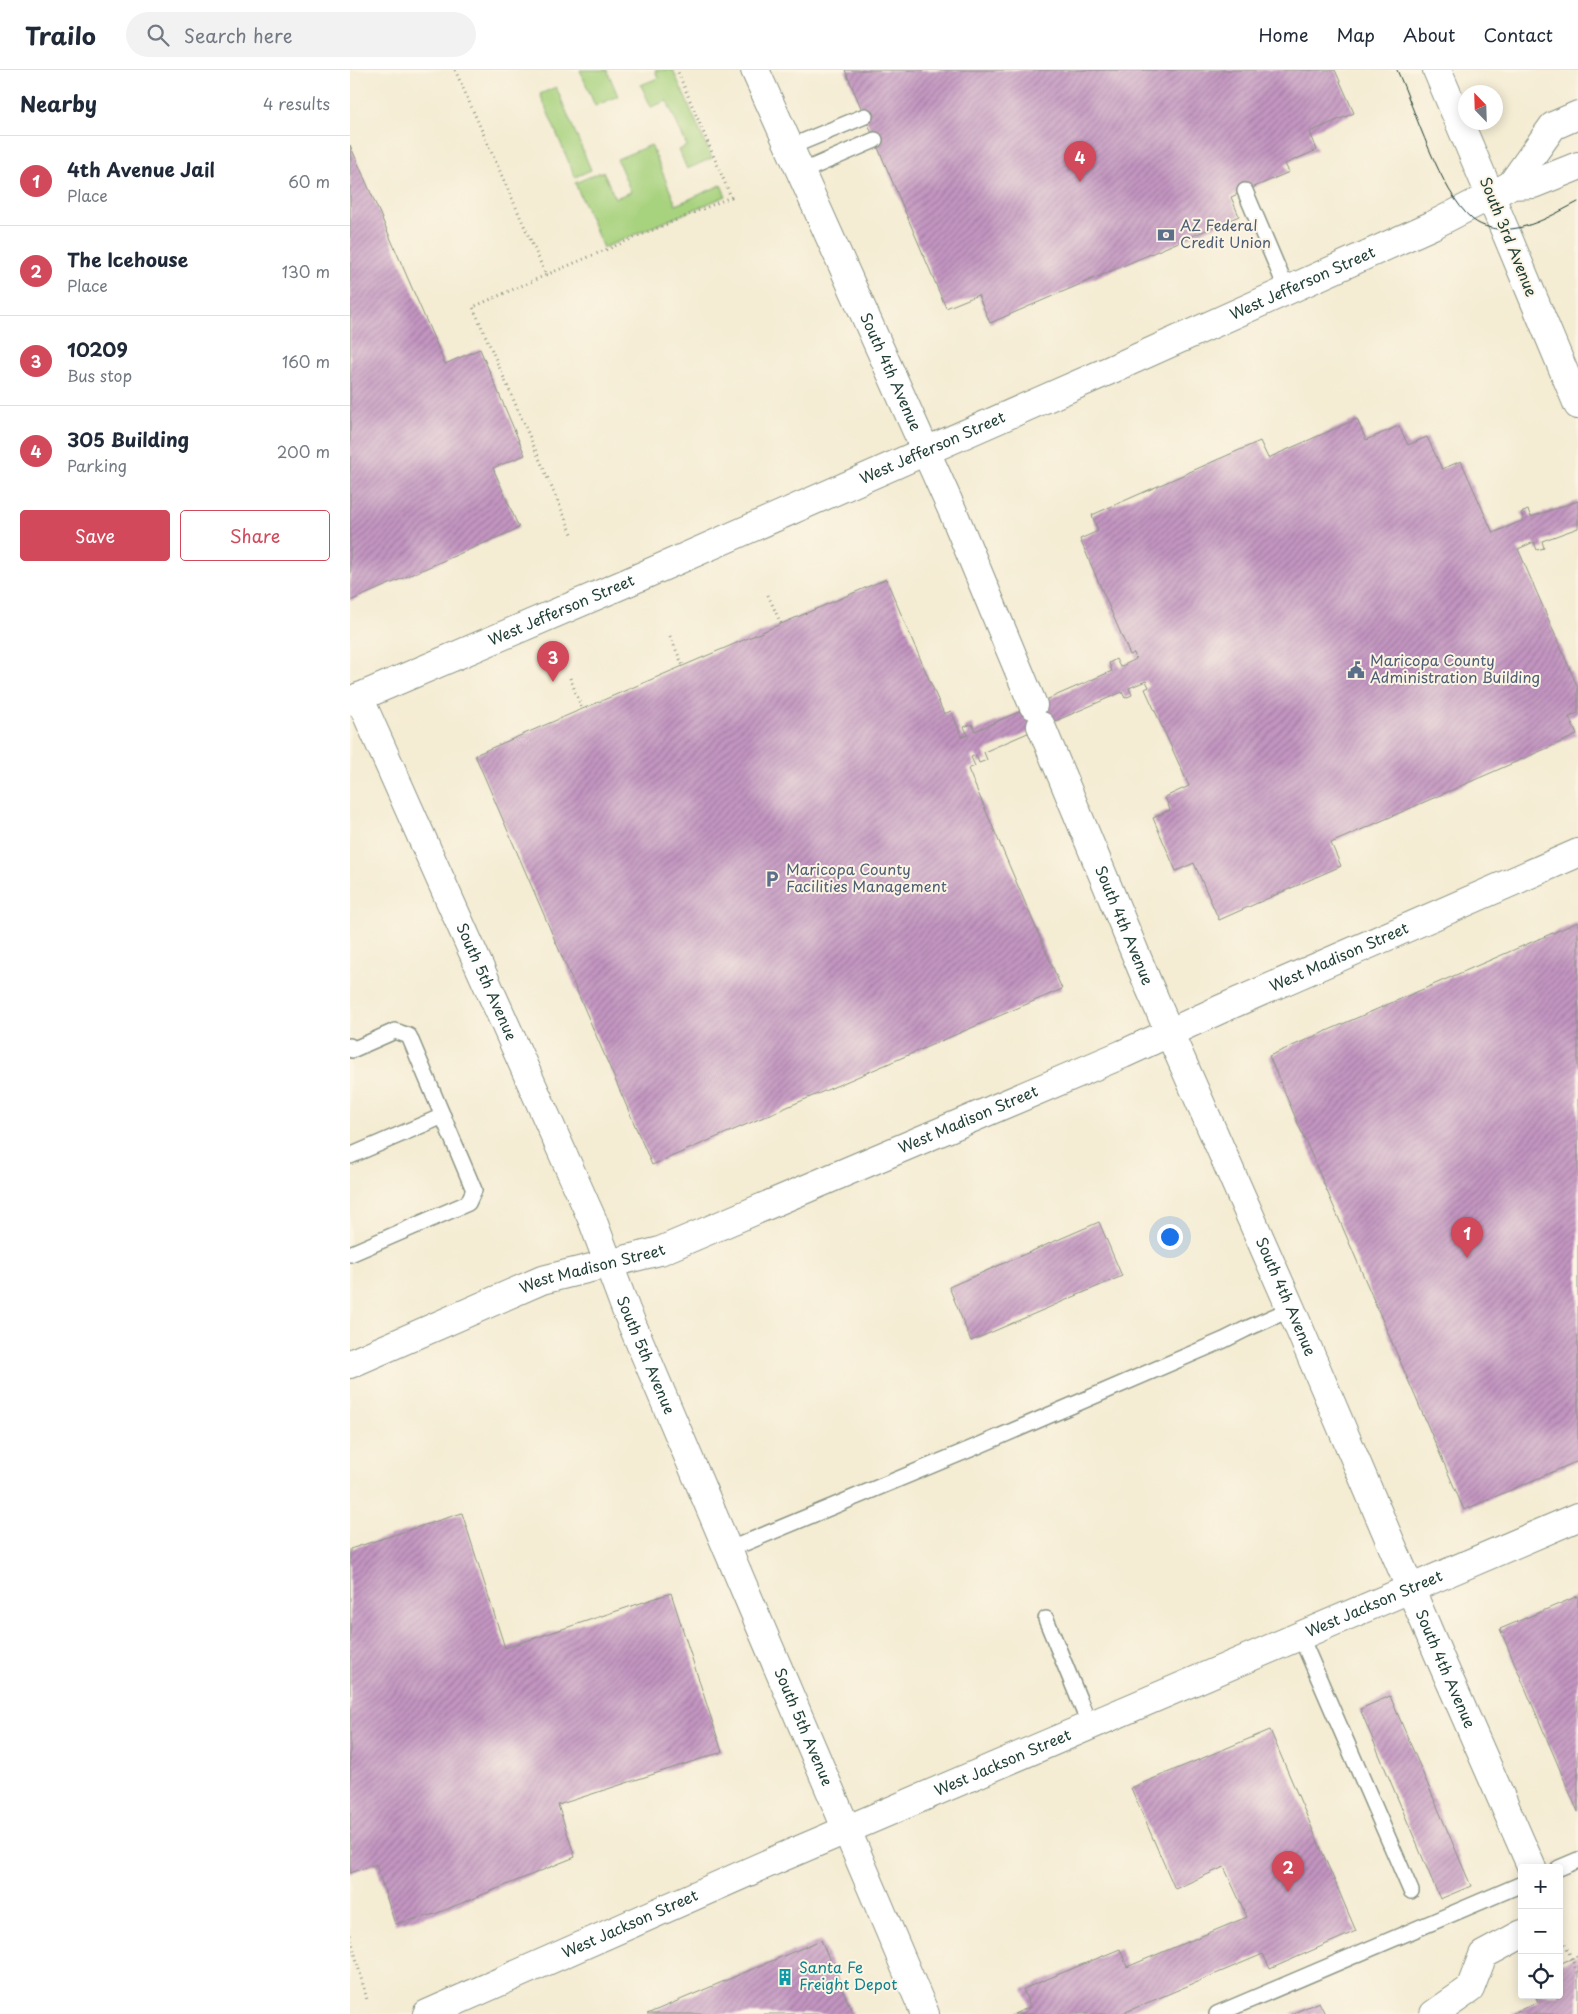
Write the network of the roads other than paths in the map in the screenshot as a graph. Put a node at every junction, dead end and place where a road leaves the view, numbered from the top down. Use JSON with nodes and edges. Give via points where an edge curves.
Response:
{"nodes":[{"id":1,"x":756,"y":70,"type":"edge"},
{"id":2,"x":1437,"y":70,"type":"edge"},
{"id":3,"x":1578,"y":115,"type":"edge"},
{"id":4,"x":864,"y":116,"type":"dead end"},
{"id":5,"x":875,"y":140,"type":"dead end"},
{"id":6,"x":795,"y":160,"type":"junction"},
{"id":7,"x":1578,"y":166,"type":"edge"},
{"id":8,"x":1245,"y":191,"type":"dead end"},
{"id":9,"x":1501,"y":191,"type":"junction"},
{"id":10,"x":1287,"y":290,"type":"junction"},
{"id":11,"x":1578,"y":405,"type":"edge"},
{"id":12,"x":926,"y":451,"type":"junction"},
{"id":13,"x":355,"y":699,"type":"edge"},
{"id":14,"x":1578,"y":853,"type":"edge"},
{"id":15,"x":1170,"y":1032,"type":"junction"},
{"id":16,"x":351,"y":1049,"type":"edge"},
{"id":17,"x":443,"y":1116,"type":"junction"},
{"id":18,"x":350,"y":1156,"type":"edge"},
{"id":19,"x":350,"y":1254,"type":"edge"},
{"id":20,"x":609,"y":1263,"type":"junction"},
{"id":21,"x":1291,"y":1309,"type":"junction"},
{"id":22,"x":350,"y":1364,"type":"edge"},
{"id":23,"x":1578,"y":1517,"type":"edge"},
{"id":24,"x":728,"y":1550,"type":"junction"},
{"id":25,"x":1410,"y":1587,"type":"junction"},
{"id":26,"x":1046,"y":1619,"type":"dead end"},
{"id":27,"x":1300,"y":1635,"type":"junction"},
{"id":28,"x":1090,"y":1726,"type":"junction"},
{"id":29,"x":846,"y":1830,"type":"junction"},
{"id":30,"x":1578,"y":1860,"type":"edge"},
{"id":31,"x":1530,"y":1864,"type":"edge"},
{"id":32,"x":1563,"y":1866,"type":"edge"},
{"id":33,"x":1518,"y":1886,"type":"edge"},
{"id":34,"x":1411,"y":1890,"type":"dead end"},
{"id":35,"x":1518,"y":1936,"type":"edge"},
{"id":36,"x":427,"y":2014,"type":"edge"},
{"id":37,"x":925,"y":2014,"type":"edge"},
{"id":38,"x":1217,"y":2014,"type":"edge"},
{"id":39,"x":1434,"y":2014,"type":"edge"}],
"edges":[{"from":1,"to":6,"type":"street","name":"South 4th Avenue"},
{"from":2,"to":9,"type":"street","name":"South 3rd Avenue"},
{"from":3,"to":9,"type":"street","via":[[1553,126]]},
{"from":4,"to":6,"type":"lane"},
{"from":5,"to":6,"type":"lane"},
{"from":6,"to":12,"type":"street","name":"South 4th Avenue"},
{"from":7,"to":9,"type":"street","name":"West Jefferson Street","via":[[1533,184]]},
{"from":8,"to":10,"type":"lane"},
{"from":9,"to":10,"type":"street","name":"West Jefferson Street"},
{"from":9,"to":11,"type":"street","name":"South 3rd Avenue"},
{"from":10,"to":12,"type":"street","name":"West Jefferson Street"},
{"from":12,"to":13,"type":"street","name":"West Jefferson Street"},
{"from":12,"to":15,"type":"street","name":"South 4th Avenue"},
{"from":13,"to":20,"type":"street","name":"South 5th Avenue","via":[[592,1219]]},
{"from":14,"to":15,"type":"street","name":"West Madison Street"},
{"from":15,"to":20,"type":"street","name":"West Madison Street","via":[[660,1251]]},
{"from":15,"to":21,"type":"street","name":"South 4th Avenue"},
{"from":16,"to":17,"type":"lane","via":[[395,1031],[409,1036]]},
{"from":17,"to":18,"type":"lane"},
{"from":17,"to":19,"type":"lane","via":[[474,1190],[468,1203]]},
{"from":20,"to":22,"type":"street","name":"West Madison Street","via":[[542,1280]]},
{"from":20,"to":24,"type":"street","name":"South 5th Avenue"},
{"from":21,"to":24,"type":"lane","via":[[1006,1434]]},
{"from":21,"to":25,"type":"street","name":"South 4th Avenue"},
{"from":23,"to":25,"type":"street","name":"West Jackson Street"},
{"from":24,"to":29,"type":"street","name":"South 5th Avenue"},
{"from":25,"to":27,"type":"street","name":"West Jackson Street"},
{"from":25,"to":31,"type":"street","name":"South 4th Avenue"},
{"from":26,"to":28,"type":"lane"},
{"from":27,"to":28,"type":"street","name":"West Jackson Street"},
{"from":27,"to":34,"type":"lane"},
{"from":28,"to":29,"type":"street","name":"West Jackson Street"},
{"from":29,"to":36,"type":"street","name":"West Jackson Street"},
{"from":29,"to":37,"type":"street","name":"South 5th Avenue"},
{"from":30,"to":32,"type":"lane"},
{"from":33,"to":38,"type":"lane"},
{"from":35,"to":39,"type":"street","via":[[1483,1955],[1470,1989]]}]}
